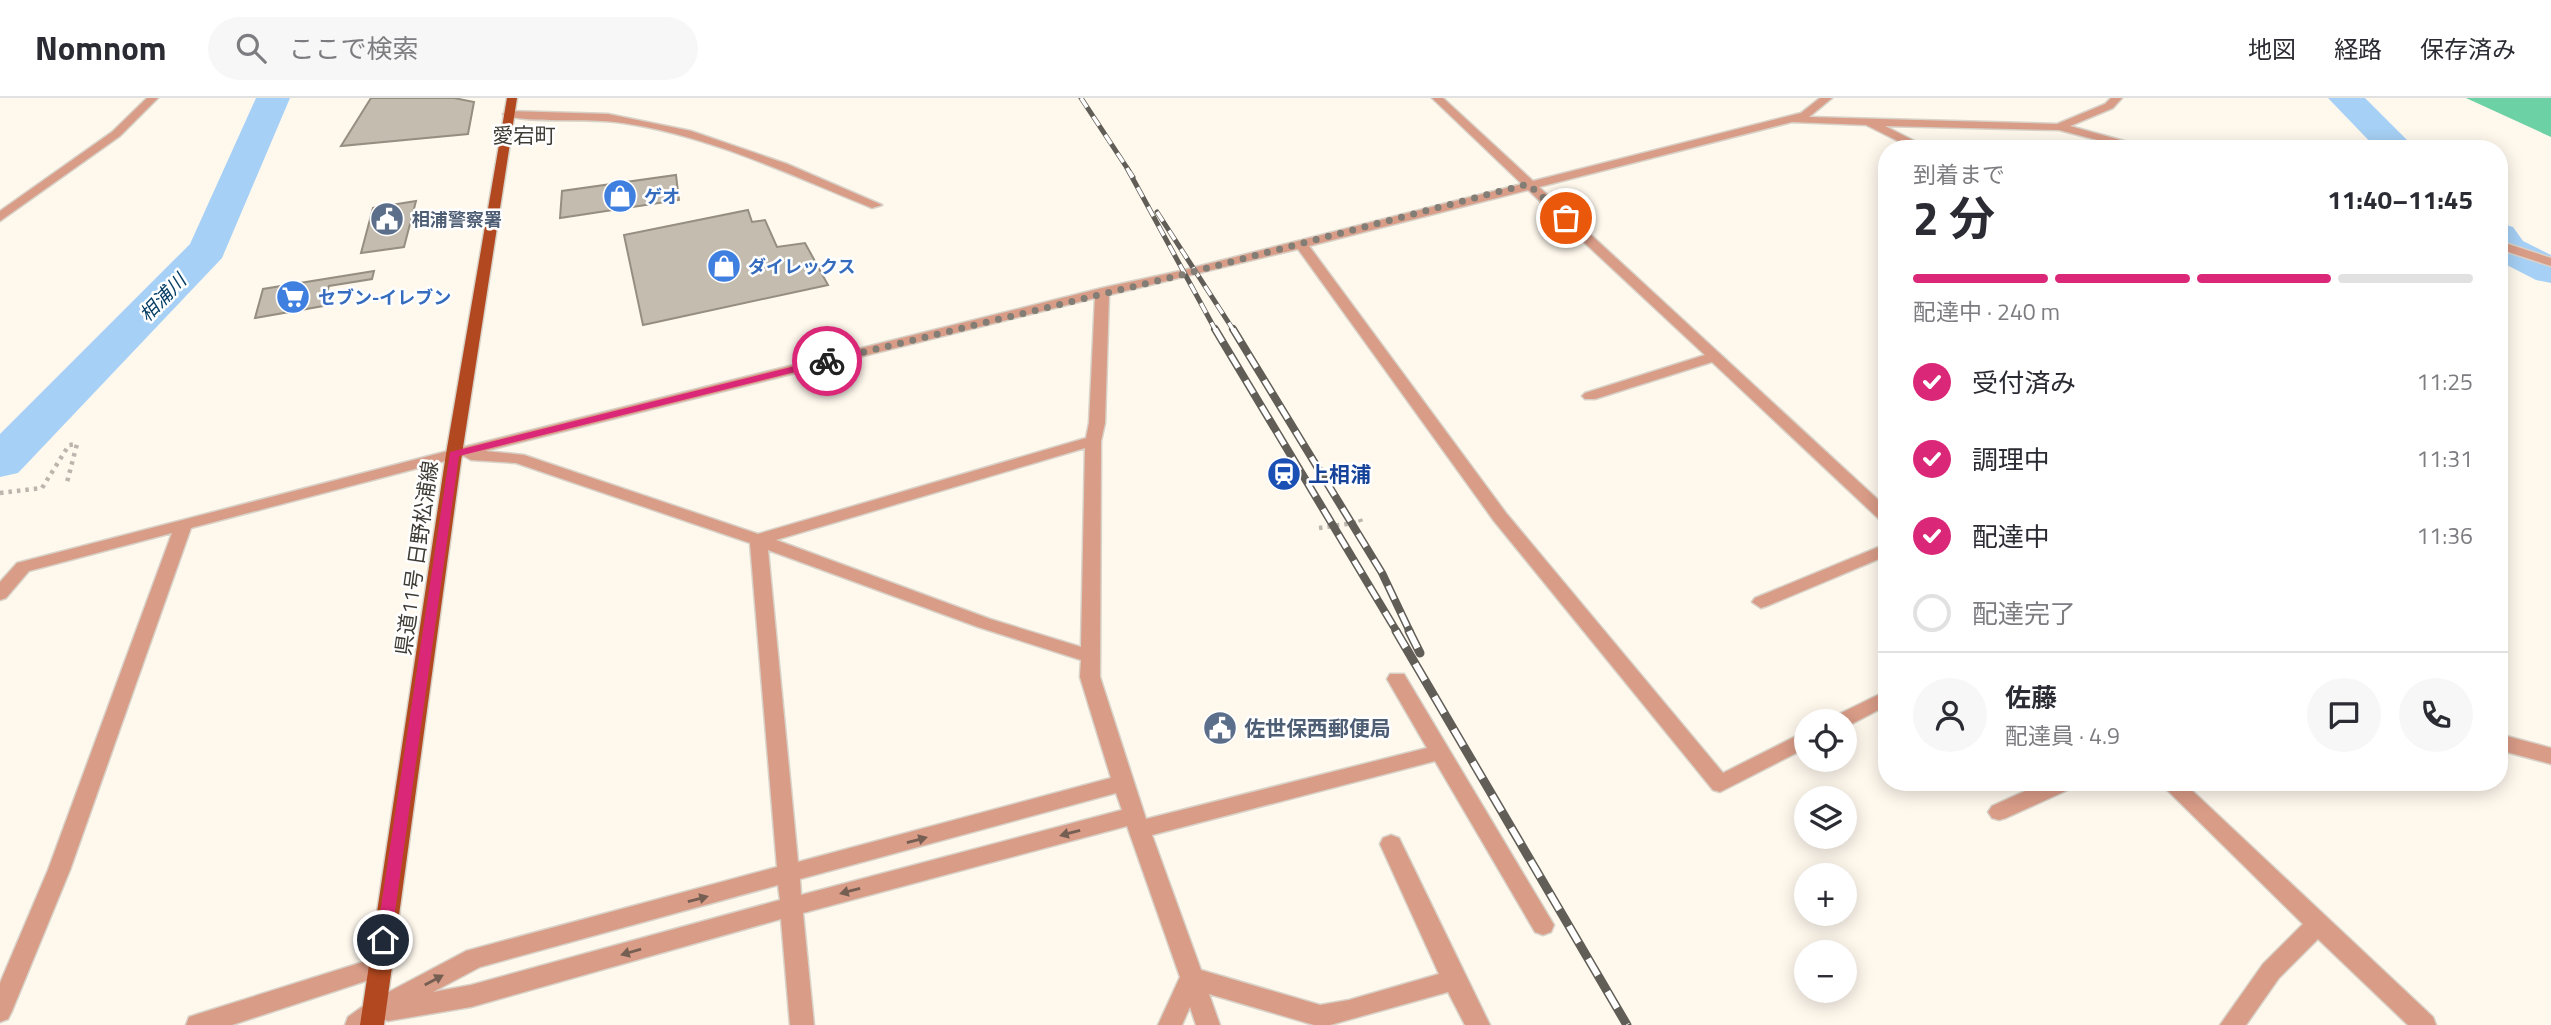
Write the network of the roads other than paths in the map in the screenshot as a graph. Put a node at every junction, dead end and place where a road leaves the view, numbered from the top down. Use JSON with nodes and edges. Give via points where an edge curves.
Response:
{"nodes":[{"id":1,"x":153,"y":98,"type":"edge"},
{"id":2,"x":1437,"y":98,"type":"edge"},
{"id":3,"x":1827,"y":98,"type":"edge"},
{"id":4,"x":2117,"y":98,"type":"edge"},
{"id":5,"x":511,"y":106,"type":"edge"},
{"id":6,"x":1779,"y":119,"type":"junction"},
{"id":7,"x":1866,"y":121,"type":"junction"},
{"id":8,"x":2059,"y":127,"type":"junction"},
{"id":9,"x":1905,"y":140,"type":"edge"},
{"id":10,"x":2111,"y":140,"type":"edge"},
{"id":11,"x":1528,"y":184,"type":"junction"},
{"id":12,"x":876,"y":205,"type":"dead end"},
{"id":13,"x":0,"y":217,"type":"edge"},
{"id":14,"x":1301,"y":244,"type":"junction"},
{"id":15,"x":2508,"y":248,"type":"edge"},
{"id":16,"x":2551,"y":262,"type":"edge"},
{"id":17,"x":1102,"y":292,"type":"junction"},
{"id":18,"x":1715,"y":357,"type":"junction"},
{"id":19,"x":1590,"y":396,"type":"dead end"},
{"id":20,"x":1093,"y":441,"type":"junction"},
{"id":21,"x":454,"y":454,"type":"junction"},
{"id":22,"x":1878,"y":509,"type":"edge"},
{"id":23,"x":183,"y":527,"type":"junction"},
{"id":24,"x":758,"y":540,"type":"junction"},
{"id":25,"x":1878,"y":553,"type":"edge"},
{"id":26,"x":0,"y":594,"type":"edge"},
{"id":27,"x":1761,"y":602,"type":"dead end"},
{"id":28,"x":1092,"y":657,"type":"junction"},
{"id":29,"x":1397,"y":679,"type":"dead end"},
{"id":30,"x":1878,"y":702,"type":"edge"},
{"id":31,"x":1857,"y":713,"type":"edge"},
{"id":32,"x":2508,"y":744,"type":"edge"},
{"id":33,"x":1794,"y":745,"type":"edge"},
{"id":34,"x":1440,"y":752,"type":"junction"},
{"id":35,"x":2551,"y":756,"type":"edge"},
{"id":36,"x":1123,"y":783,"type":"junction"},
{"id":37,"x":2045,"y":791,"type":"edge"},
{"id":38,"x":2178,"y":791,"type":"edge"},
{"id":39,"x":1999,"y":811,"type":"dead end"},
{"id":40,"x":1139,"y":822,"type":"junction"},
{"id":41,"x":1391,"y":844,"type":"dead end"},
{"id":42,"x":786,"y":876,"type":"junction"},
{"id":43,"x":790,"y":907,"type":"junction"},
{"id":44,"x":2318,"y":924,"type":"junction"},
{"id":45,"x":1543,"y":925,"type":"dead end"},
{"id":46,"x":379,"y":967,"type":"junction"},
{"id":47,"x":1191,"y":978,"type":"junction"},
{"id":48,"x":1454,"y":980,"type":"junction"},
{"id":49,"x":0,"y":1011,"type":"edge"},
{"id":50,"x":368,"y":1021,"type":"edge"},
{"id":51,"x":198,"y":1025,"type":"edge"},
{"id":52,"x":802,"y":1025,"type":"edge"},
{"id":53,"x":1170,"y":1025,"type":"edge"},
{"id":54,"x":1208,"y":1025,"type":"edge"},
{"id":55,"x":1478,"y":1025,"type":"edge"},
{"id":56,"x":2232,"y":1025,"type":"edge"},
{"id":57,"x":2424,"y":1025,"type":"edge"}],
"edges":[{"from":1,"to":13,"type":"street","via":[[116,134]]},
{"from":2,"to":11,"type":"street"},
{"from":3,"to":6,"type":"street","via":[[1805,115]]},
{"from":4,"to":8,"type":"street","via":[[2109,106]]},
{"from":5,"to":12,"type":"street","via":[[643,123],[727,147]]},
{"from":5,"to":21,"type":"main road","name":"県道11号 日野松浦線"},
{"from":6,"to":7,"type":"street"},
{"from":6,"to":11,"type":"street"},
{"from":7,"to":8,"type":"street"},
{"from":7,"to":9,"type":"street"},
{"from":8,"to":10,"type":"street"},
{"from":11,"to":14,"type":"street"},
{"from":11,"to":18,"type":"street"},
{"from":14,"to":17,"type":"street"},
{"from":14,"to":33,"type":"street","via":[[1500,517],[1720,784]]},
{"from":15,"to":16,"type":"street"},
{"from":17,"to":20,"type":"street"},
{"from":17,"to":21,"type":"street"},
{"from":18,"to":19,"type":"street"},
{"from":18,"to":22,"type":"street"},
{"from":20,"to":24,"type":"street"},
{"from":20,"to":28,"type":"street"},
{"from":21,"to":23,"type":"street"},
{"from":21,"to":24,"type":"street","via":[[518,458]]},
{"from":21,"to":46,"type":"main road","name":"県道11号 日野松浦線"},
{"from":23,"to":26,"type":"street","via":[[23,567]]},
{"from":23,"to":49,"type":"street","via":[[59,870]]},
{"from":24,"to":28,"type":"street","via":[[984,623]]},
{"from":24,"to":42,"type":"street"},
{"from":25,"to":27,"type":"street"},
{"from":28,"to":36,"type":"street","via":[[1090,677]]},
{"from":29,"to":34,"type":"street"},
{"from":30,"to":31,"type":"street"},
{"from":32,"to":35,"type":"street"},
{"from":34,"to":40,"type":"street"},
{"from":34,"to":45,"type":"street"},
{"from":36,"to":40,"type":"street"},
{"from":42,"to":36,"type":"street","one_way":true},
{"from":37,"to":39,"type":"street"},
{"from":38,"to":44,"type":"street"},
{"from":40,"to":43,"type":"street","one_way":true},
{"from":40,"to":47,"type":"street"},
{"from":41,"to":48,"type":"street"},
{"from":42,"to":43,"type":"street"},
{"from":50,"to":42,"type":"street","one_way":true,"via":[[474,958]]},
{"from":43,"to":50,"type":"street","one_way":true},
{"from":43,"to":52,"type":"street"},
{"from":44,"to":56,"type":"street","via":[[2271,971]]},
{"from":44,"to":57,"type":"street"},
{"from":46,"to":50,"type":"main road","name":"県道11号 日野松浦線"},
{"from":46,"to":51,"type":"street"},
{"from":47,"to":48,"type":"street","via":[[1320,1016]]},
{"from":47,"to":53,"type":"street"},
{"from":47,"to":54,"type":"street"},
{"from":48,"to":55,"type":"street"}]}
